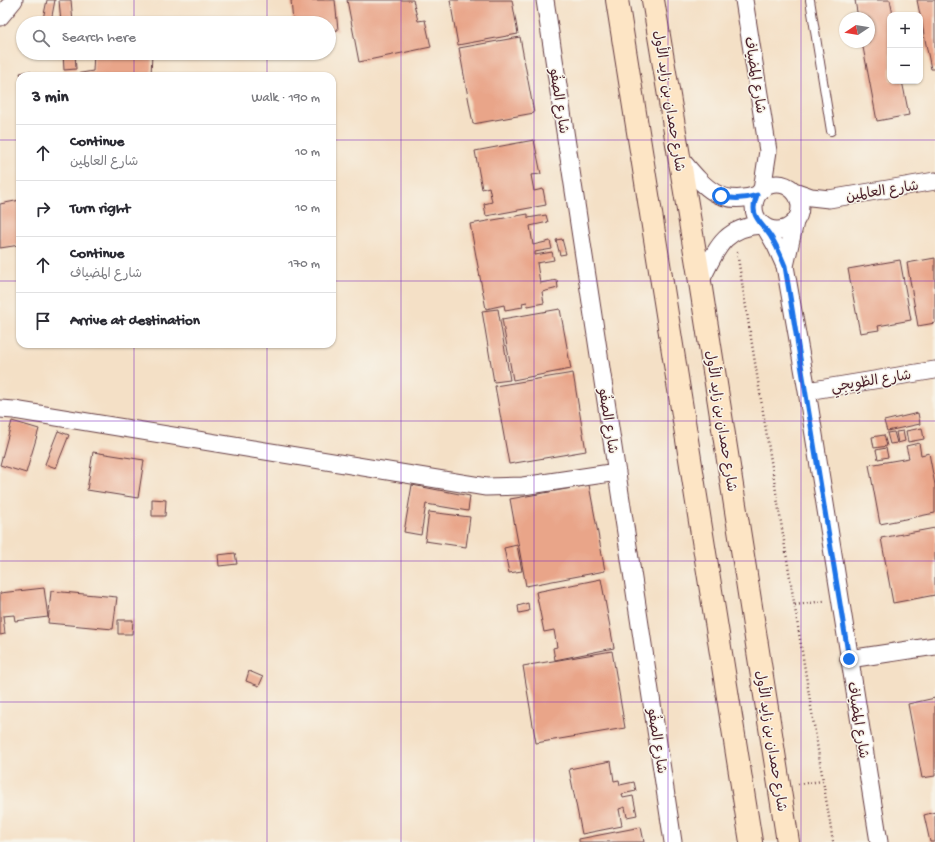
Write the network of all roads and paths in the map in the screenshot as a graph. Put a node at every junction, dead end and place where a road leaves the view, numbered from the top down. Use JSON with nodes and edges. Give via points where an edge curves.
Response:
{"nodes":[{"id":1,"x":14,"y":0,"type":"edge"},
{"id":2,"x":545,"y":0,"type":"edge"},
{"id":3,"x":617,"y":0,"type":"edge"},
{"id":4,"x":653,"y":0,"type":"edge"},
{"id":5,"x":744,"y":0,"type":"edge"},
{"id":6,"x":810,"y":0,"type":"edge"},
{"id":7,"x":0,"y":18,"type":"edge"},
{"id":8,"x":831,"y":131,"type":"dead end"},
{"id":9,"x":768,"y":151,"type":"junction"},
{"id":10,"x":678,"y":156,"type":"junction"},
{"id":11,"x":935,"y":181,"type":"edge"},
{"id":12,"x":793,"y":190,"type":"junction"},
{"id":13,"x":760,"y":192,"type":"junction"},
{"id":14,"x":830,"y":199,"type":"junction"},
{"id":15,"x":796,"y":221,"type":"junction"},
{"id":16,"x":763,"y":226,"type":"junction"},
{"id":17,"x":734,"y":231,"type":"junction"},
{"id":18,"x":785,"y":266,"type":"junction"},
{"id":19,"x":700,"y":282,"type":"junction"},
{"id":20,"x":935,"y":370,"type":"edge"},
{"id":21,"x":807,"y":391,"type":"junction"},
{"id":22,"x":0,"y":409,"type":"edge"},
{"id":23,"x":617,"y":472,"type":"junction"},
{"id":24,"x":840,"y":599,"type":"junction"},
{"id":25,"x":795,"y":605,"type":"junction"},
{"id":26,"x":935,"y":646,"type":"edge"},
{"id":27,"x":849,"y":659,"type":"junction"},
{"id":28,"x":823,"y":781,"type":"junction"},
{"id":29,"x":780,"y":786,"type":"junction"},
{"id":30,"x":673,"y":842,"type":"edge"},
{"id":31,"x":751,"y":842,"type":"edge"},
{"id":32,"x":788,"y":842,"type":"edge"},
{"id":33,"x":833,"y":842,"type":"edge"},
{"id":34,"x":878,"y":842,"type":"edge"}],
"edges":[{"from":1,"to":7,"type":"street"},
{"from":2,"to":23,"type":"street","name":"شارع الصفُو"},
{"from":3,"to":31,"type":"main road"},
{"from":4,"to":10,"type":"main road","name":"شارع حمدان بن زايد الأول"},
{"from":5,"to":9,"type":"street","name":"شارع المضياف"},
{"from":6,"to":8,"type":"lane"},
{"from":9,"to":12,"type":"street","name":"شارع المضياف"},
{"from":9,"to":13,"type":"street","name":"شارع المضياف"},
{"from":10,"to":13,"type":"street","via":[[705,187],[713,192],[730,198],[748,198]]},
{"from":10,"to":19,"type":"main road","name":"شارع حمدان بن زايد الأول"},
{"from":11,"to":14,"type":"street","name":"شارع العالمين"},
{"from":12,"to":13,"type":"street","via":[[773,184]]},
{"from":12,"to":14,"type":"street","name":"شارع العالمين","via":[[811,197]]},
{"from":12,"to":15,"type":"street","via":[[800,208]]},
{"from":13,"to":16,"type":"street","via":[[754,214]]},
{"from":14,"to":15,"type":"street","name":"شارع العالمين"},
{"from":15,"to":16,"type":"street","via":[[781,231]]},
{"from":15,"to":18,"type":"street","name":"شارع المضياف"},
{"from":16,"to":17,"type":"street"},
{"from":16,"to":18,"type":"street","name":"شارع المضياف"},
{"from":17,"to":19,"type":"street","via":[[726,236],[718,247]]},
{"from":17,"to":25,"type":"path"},
{"from":18,"to":21,"type":"street","name":"شارع المضياف"},
{"from":19,"to":29,"type":"main road","name":"شارع حمدان بن زايد الأول"},
{"from":20,"to":21,"type":"street","name":"شارع الطْوِيجِي"},
{"from":21,"to":24,"type":"street","name":"شارع المضياف"},
{"from":22,"to":23,"type":"street","via":[[486,487],[523,486]]},
{"from":23,"to":30,"type":"street","name":"شارع الصفُو"},
{"from":24,"to":25,"type":"path"},
{"from":24,"to":27,"type":"street","name":"شارع المضياف"},
{"from":25,"to":28,"type":"path"},
{"from":26,"to":27,"type":"street"},
{"from":27,"to":34,"type":"street","name":"شارع المضياف"},
{"from":28,"to":29,"type":"path"},
{"from":28,"to":33,"type":"path"},
{"from":29,"to":32,"type":"main road","name":"شارع حمدان بن زايد الأول"}]}
